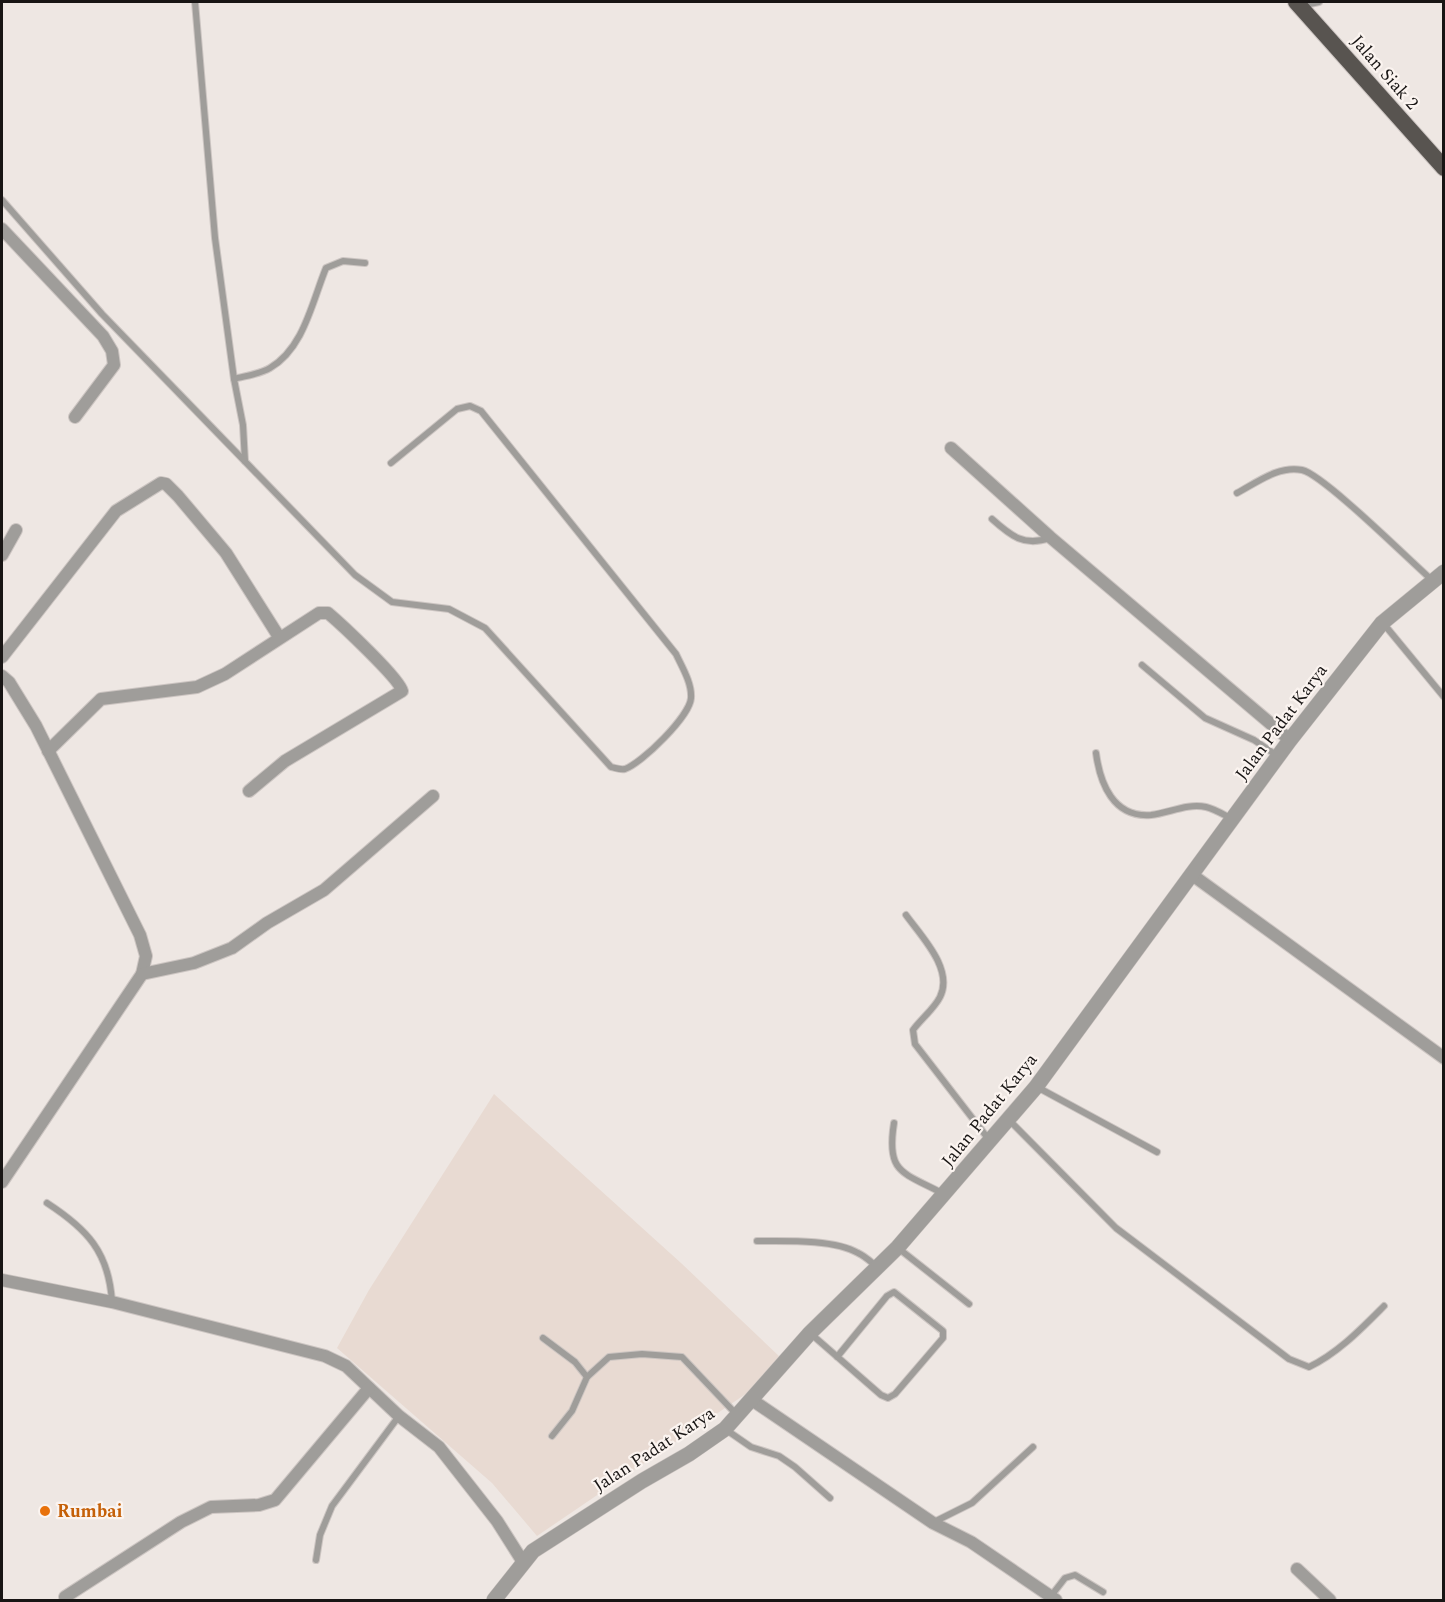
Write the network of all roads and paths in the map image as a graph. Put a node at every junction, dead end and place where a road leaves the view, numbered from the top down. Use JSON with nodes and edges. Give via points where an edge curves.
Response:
{"nodes":[{"id":1,"x":195,"y":2,"type":"edge"},
{"id":2,"x":1319,"y":2,"type":"edge"},
{"id":3,"x":1298,"y":4,"type":"edge"},
{"id":4,"x":1443,"y":168,"type":"edge"},
{"id":5,"x":2,"y":200,"type":"edge"},
{"id":6,"x":2,"y":229,"type":"edge"},
{"id":7,"x":365,"y":263,"type":"dead end"},
{"id":8,"x":234,"y":379,"type":"junction"},
{"id":9,"x":75,"y":417,"type":"dead end"},
{"id":10,"x":951,"y":448,"type":"dead end"},
{"id":11,"x":245,"y":462,"type":"junction"},
{"id":12,"x":391,"y":463,"type":"dead end"},
{"id":13,"x":1237,"y":493,"type":"dead end"},
{"id":14,"x":992,"y":519,"type":"dead end"},
{"id":15,"x":16,"y":530,"type":"dead end"},
{"id":16,"x":1050,"y":537,"type":"junction"},
{"id":17,"x":2,"y":555,"type":"edge"},
{"id":18,"x":1438,"y":577,"type":"edge"},
{"id":19,"x":1382,"y":623,"type":"junction"},
{"id":20,"x":279,"y":638,"type":"junction"},
{"id":21,"x":2,"y":657,"type":"edge"},
{"id":22,"x":1142,"y":665,"type":"dead end"},
{"id":23,"x":2,"y":676,"type":"edge"},
{"id":24,"x":1443,"y":697,"type":"edge"},
{"id":25,"x":1290,"y":740,"type":"junction"},
{"id":26,"x":48,"y":751,"type":"junction"},
{"id":27,"x":1096,"y":753,"type":"dead end"},
{"id":28,"x":1279,"y":758,"type":"junction"},
{"id":29,"x":249,"y":791,"type":"dead end"},
{"id":30,"x":433,"y":795,"type":"dead end"},
{"id":31,"x":1233,"y":819,"type":"junction"},
{"id":32,"x":1191,"y":874,"type":"junction"},
{"id":33,"x":906,"y":915,"type":"dead end"},
{"id":34,"x":142,"y":974,"type":"junction"},
{"id":35,"x":1443,"y":1058,"type":"edge"},
{"id":36,"x":1036,"y":1087,"type":"junction"},
{"id":37,"x":1007,"y":1119,"type":"junction"},
{"id":38,"x":894,"y":1123,"type":"dead end"},
{"id":39,"x":990,"y":1141,"type":"junction"},
{"id":40,"x":1157,"y":1152,"type":"dead end"},
{"id":41,"x":2,"y":1182,"type":"edge"},
{"id":42,"x":945,"y":1195,"type":"junction"},
{"id":43,"x":47,"y":1203,"type":"dead end"},
{"id":44,"x":757,"y":1241,"type":"dead end"},
{"id":45,"x":898,"y":1247,"type":"junction"},
{"id":46,"x":878,"y":1267,"type":"junction"},
{"id":47,"x":2,"y":1281,"type":"edge"},
{"id":48,"x":112,"y":1302,"type":"junction"},
{"id":49,"x":969,"y":1304,"type":"dead end"},
{"id":50,"x":1384,"y":1306,"type":"dead end"},
{"id":51,"x":810,"y":1333,"type":"junction"},
{"id":52,"x":543,"y":1338,"type":"dead end"},
{"id":53,"x":837,"y":1357,"type":"junction"},
{"id":54,"x":587,"y":1377,"type":"junction"},
{"id":55,"x":369,"y":1388,"type":"junction"},
{"id":56,"x":752,"y":1400,"type":"junction"},
{"id":57,"x":737,"y":1415,"type":"junction"},
{"id":58,"x":399,"y":1416,"type":"junction"},
{"id":59,"x":724,"y":1429,"type":"junction"},
{"id":60,"x":552,"y":1436,"type":"dead end"},
{"id":61,"x":1033,"y":1447,"type":"dead end"},
{"id":62,"x":830,"y":1498,"type":"dead end"},
{"id":63,"x":933,"y":1522,"type":"junction"},
{"id":64,"x":316,"y":1560,"type":"dead end"},
{"id":65,"x":523,"y":1562,"type":"junction"},
{"id":66,"x":1297,"y":1569,"type":"dead end"},
{"id":67,"x":1103,"y":1592,"type":"dead end"},
{"id":68,"x":65,"y":1597,"type":"dead end"},
{"id":69,"x":1054,"y":1598,"type":"edge"},
{"id":70,"x":494,"y":1600,"type":"edge"},
{"id":71,"x":1330,"y":1600,"type":"edge"}],
"edges":[{"from":1,"to":8,"type":"lane","via":[[215,238]]},
{"from":2,"to":3,"type":"lane"},
{"from":3,"to":4,"type":"highway","name":"Jalan Siak 2"},
{"from":5,"to":11,"type":"lane","via":[[102,314]]},
{"from":6,"to":9,"type":"street","via":[[103,336],[112,351],[114,365]]},
{"from":7,"to":8,"type":"lane","via":[[343,261],[326,268],[302,332],[288,354],[269,369]]},
{"from":8,"to":11,"type":"lane"},
{"from":10,"to":16,"type":"street"},
{"from":11,"to":12,"type":"lane","via":[[355,575],[392,602],[450,609],[485,628],[611,767],[622,770],[635,764],[687,714],[691,698],[676,654],[481,411],[470,406],[457,409]]},
{"from":13,"to":18,"type":"lane","via":[[1284,470],[1303,470]]},
{"from":14,"to":16,"type":"lane","via":[[1018,540],[1037,542]]},
{"from":15,"to":17,"type":"street"},
{"from":16,"to":25,"type":"street"},
{"from":18,"to":19,"type":"street","name":"Jalan Padat Karya"},
{"from":19,"to":24,"type":"lane"},
{"from":19,"to":25,"type":"street","name":"Jalan Padat Karya"},
{"from":20,"to":21,"type":"street","via":[[226,553],[178,496],[161,483],[116,511]]},
{"from":20,"to":26,"type":"street","via":[[225,674],[197,687],[101,699]]},
{"from":20,"to":29,"type":"street","via":[[319,613],[328,613],[402,691],[285,761]]},
{"from":22,"to":28,"type":"lane","via":[[1205,718],[1254,740]]},
{"from":23,"to":26,"type":"street"},
{"from":25,"to":28,"type":"street","name":"Jalan Padat Karya"},
{"from":26,"to":34,"type":"street","via":[[140,935],[146,956]]},
{"from":27,"to":31,"type":"lane","via":[[1099,778],[1107,795],[1124,809],[1152,815],[1179,807],[1206,807]]},
{"from":28,"to":31,"type":"street","name":"Jalan Padat Karya"},
{"from":30,"to":34,"type":"street","via":[[324,890],[232,948],[194,963]]},
{"from":31,"to":32,"type":"street","name":"Jalan Padat Karya"},
{"from":32,"to":35,"type":"street"},
{"from":32,"to":36,"type":"street","name":"Jalan Padat Karya"},
{"from":33,"to":39,"type":"lane","via":[[933,952],[943,976],[940,997],[914,1030],[915,1044]]},
{"from":34,"to":41,"type":"street"},
{"from":36,"to":37,"type":"street","name":"Jalan Padat Karya"},
{"from":36,"to":40,"type":"lane"},
{"from":37,"to":39,"type":"street","name":"Jalan Padat Karya"},
{"from":37,"to":50,"type":"lane","via":[[1116,1228],[1289,1359],[1309,1367],[1322,1361]]},
{"from":38,"to":42,"type":"lane","via":[[894,1163]]},
{"from":39,"to":42,"type":"street","name":"Jalan Padat Karya"},
{"from":42,"to":45,"type":"street","name":"Jalan Padat Karya"},
{"from":43,"to":48,"type":"lane","via":[[93,1239],[111,1279]]},
{"from":44,"to":46,"type":"lane","via":[[831,1246],[858,1252]]},
{"from":45,"to":46,"type":"street","name":"Jalan Padat Karya"},
{"from":45,"to":49,"type":"lane"},
{"from":46,"to":51,"type":"street","name":"Jalan Padat Karya"},
{"from":47,"to":48,"type":"street"},
{"from":48,"to":55,"type":"street","via":[[325,1356],[346,1366]]},
{"from":51,"to":53,"type":"lane"},
{"from":51,"to":56,"type":"street","name":"Jalan Padat Karya"},
{"from":52,"to":54,"type":"lane","via":[[575,1362]]},
{"from":53,"to":53,"type":"lane","via":[[888,1398],[943,1338],[943,1331],[894,1292]]},
{"from":54,"to":57,"type":"lane","via":[[609,1357],[682,1357]]},
{"from":54,"to":60,"type":"lane","via":[[572,1411]]},
{"from":55,"to":58,"type":"street"},
{"from":55,"to":68,"type":"street","via":[[275,1500],[211,1508],[181,1522]]},
{"from":56,"to":57,"type":"street","name":"Jalan Padat Karya"},
{"from":56,"to":63,"type":"street"},
{"from":57,"to":59,"type":"street","name":"Jalan Padat Karya"},
{"from":58,"to":64,"type":"lane","via":[[332,1506],[320,1535]]},
{"from":58,"to":65,"type":"street","via":[[439,1447],[497,1521]]},
{"from":59,"to":62,"type":"lane","via":[[751,1447],[779,1456]]},
{"from":59,"to":65,"type":"street","name":"Jalan Padat Karya","via":[[533,1551]]},
{"from":61,"to":63,"type":"lane","via":[[972,1503]]},
{"from":63,"to":69,"type":"street","via":[[971,1542]]},
{"from":65,"to":70,"type":"street","name":"Jalan Padat Karya"},
{"from":66,"to":71,"type":"street"},
{"from":67,"to":69,"type":"lane","via":[[1075,1575],[1065,1578]]}]}
